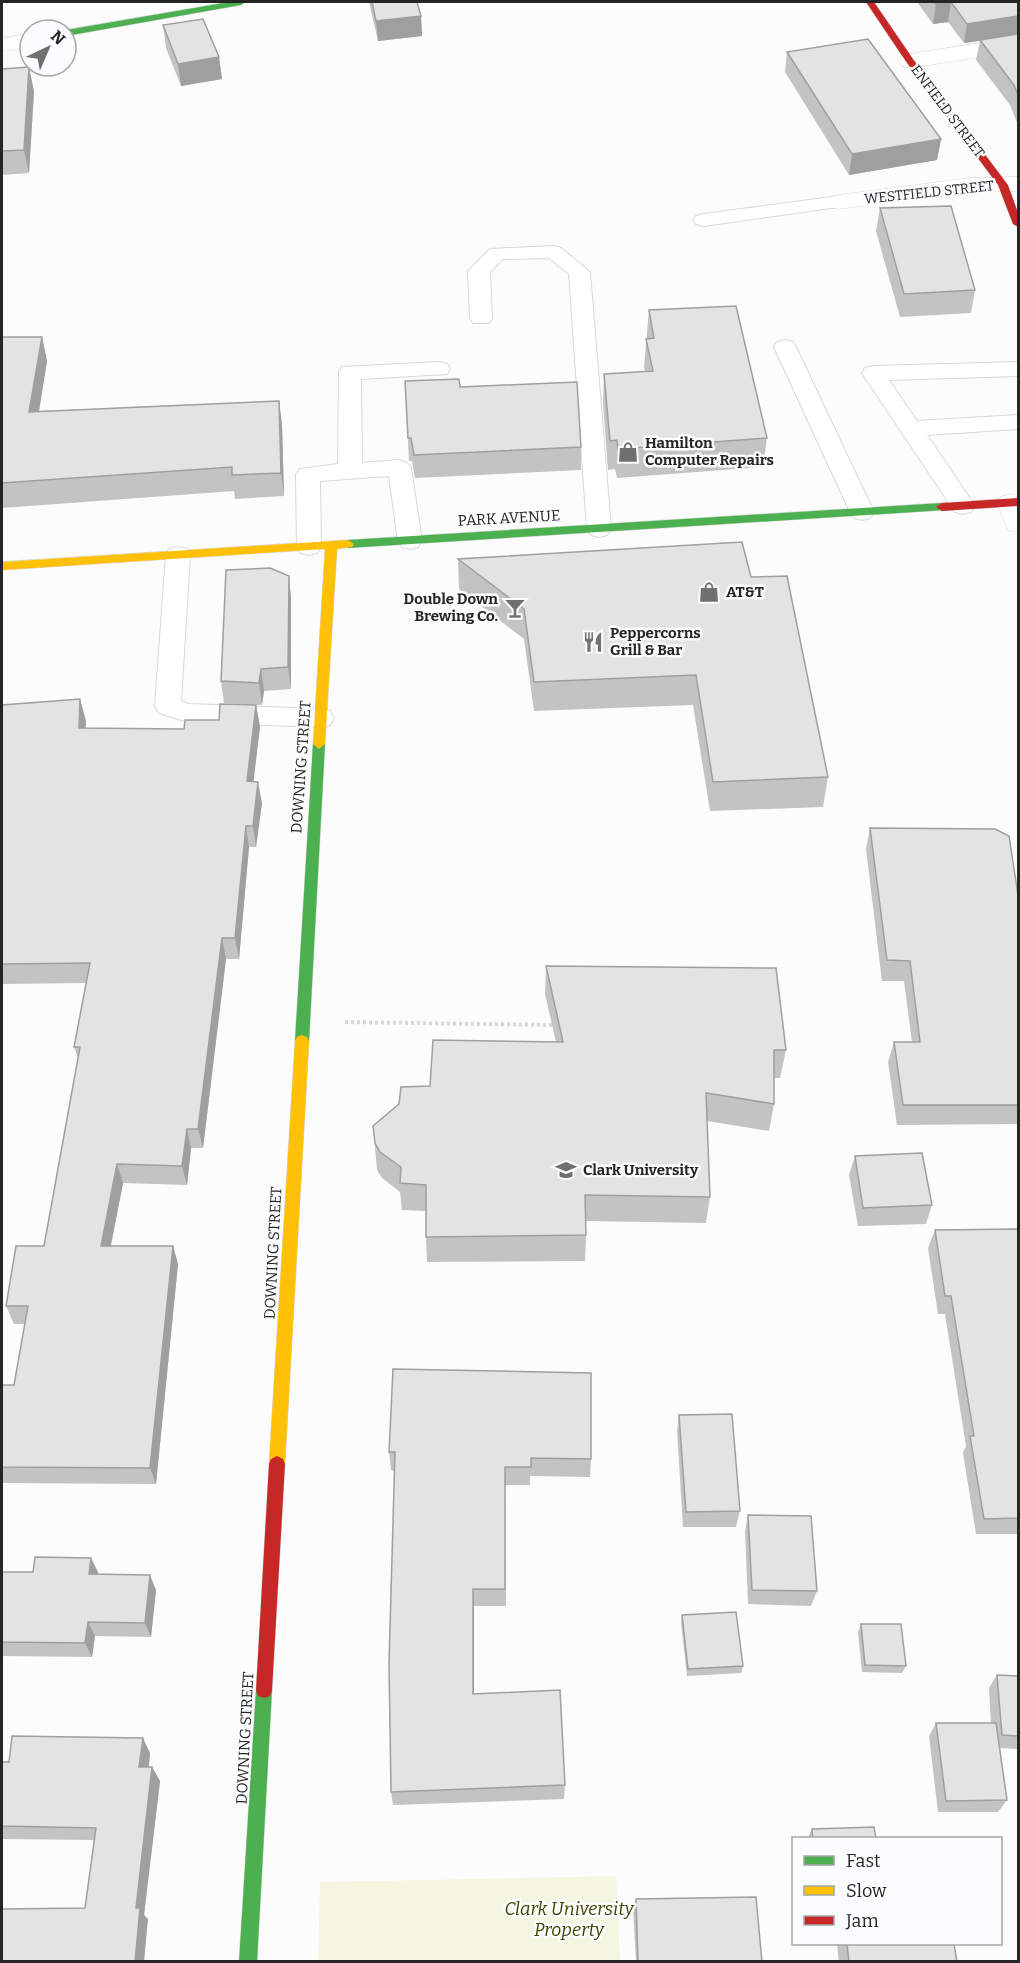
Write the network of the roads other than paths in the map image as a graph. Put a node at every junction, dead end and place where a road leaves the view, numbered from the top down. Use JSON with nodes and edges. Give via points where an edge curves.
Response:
{"nodes":[{"id":1,"x":241,"y":2,"type":"edge"},
{"id":2,"x":870,"y":2,"type":"edge"},
{"id":3,"x":78,"y":31,"type":"edge"},
{"id":4,"x":18,"y":42,"type":"edge"},
{"id":5,"x":1018,"y":44,"type":"edge"},
{"id":6,"x":2,"y":45,"type":"edge"},
{"id":7,"x":910,"y":61,"type":"junction"},
{"id":8,"x":1011,"y":184,"type":"edge"},
{"id":9,"x":839,"y":202,"type":"joint"},
{"id":10,"x":703,"y":220,"type":"dead end"},
{"id":11,"x":1018,"y":224,"type":"edge"},
{"id":12,"x":481,"y":318,"type":"dead end"},
{"id":13,"x":785,"y":347,"type":"dead end"},
{"id":14,"x":439,"y":369,"type":"dead end"},
{"id":15,"x":1018,"y":369,"type":"edge"},
{"id":16,"x":1018,"y":422,"type":"edge"},
{"id":17,"x":910,"y":429,"type":"junction"},
{"id":18,"x":350,"y":470,"type":"junction"},
{"id":19,"x":963,"y":506,"type":"junction"},
{"id":20,"x":1016,"y":510,"type":"edge"},
{"id":21,"x":862,"y":512,"type":"junction"},
{"id":22,"x":599,"y":529,"type":"junction"},
{"id":23,"x":410,"y":542,"type":"junction"},
{"id":24,"x":320,"y":546,"type":"junction"},
{"id":25,"x":178,"y":555,"type":"junction"},
{"id":26,"x":2,"y":566,"type":"edge"},
{"id":27,"x":321,"y":718,"type":"junction"},
{"id":28,"x":248,"y":1962,"type":"edge"}],
"edges":[{"from":1,"to":3,"type":"main road"},
{"from":2,"to":7,"type":"main road","name":"ENFIELD STREET"},
{"from":4,"to":6,"type":"street"},
{"from":5,"to":7,"type":"street"},
{"from":7,"to":8,"type":"main road","name":"ENFIELD STREET"},
{"from":8,"to":9,"type":"street","name":"WESTFIELD STREET","via":[[970,185]]},
{"from":8,"to":11,"type":"main road","name":"ENFIELD STREET"},
{"from":9,"to":10,"type":"lane"},
{"from":12,"to":22,"type":"lane","via":[[478,271],[497,253],[554,252],[579,272]]},
{"from":13,"to":21,"type":"lane"},
{"from":14,"to":18,"type":"lane","via":[[350,372]]},
{"from":15,"to":17,"type":"lane","via":[[873,373]]},
{"from":16,"to":17,"type":"lane"},
{"from":17,"to":19,"type":"lane"},
{"from":18,"to":23,"type":"lane","via":[[399,468]]},
{"from":18,"to":24,"type":"lane","via":[[308,474]]},
{"from":19,"to":20,"type":"main road","name":"PARK AVENUE"},
{"from":19,"to":21,"type":"main road","name":"PARK AVENUE"},
{"from":21,"to":22,"type":"main road","name":"PARK AVENUE"},
{"from":22,"to":23,"type":"main road","name":"PARK AVENUE"},
{"from":23,"to":24,"type":"main road","name":"PARK AVENUE"},
{"from":24,"to":25,"type":"main road","name":"PARK AVENUE"},
{"from":24,"to":27,"type":"main road","name":"DOWNING STREET"},
{"from":25,"to":26,"type":"main road","name":"PARK AVENUE"},
{"from":25,"to":27,"type":"lane","via":[[168,706],[188,713]]},
{"from":27,"to":28,"type":"main road","name":"DOWNING STREET"}]}
